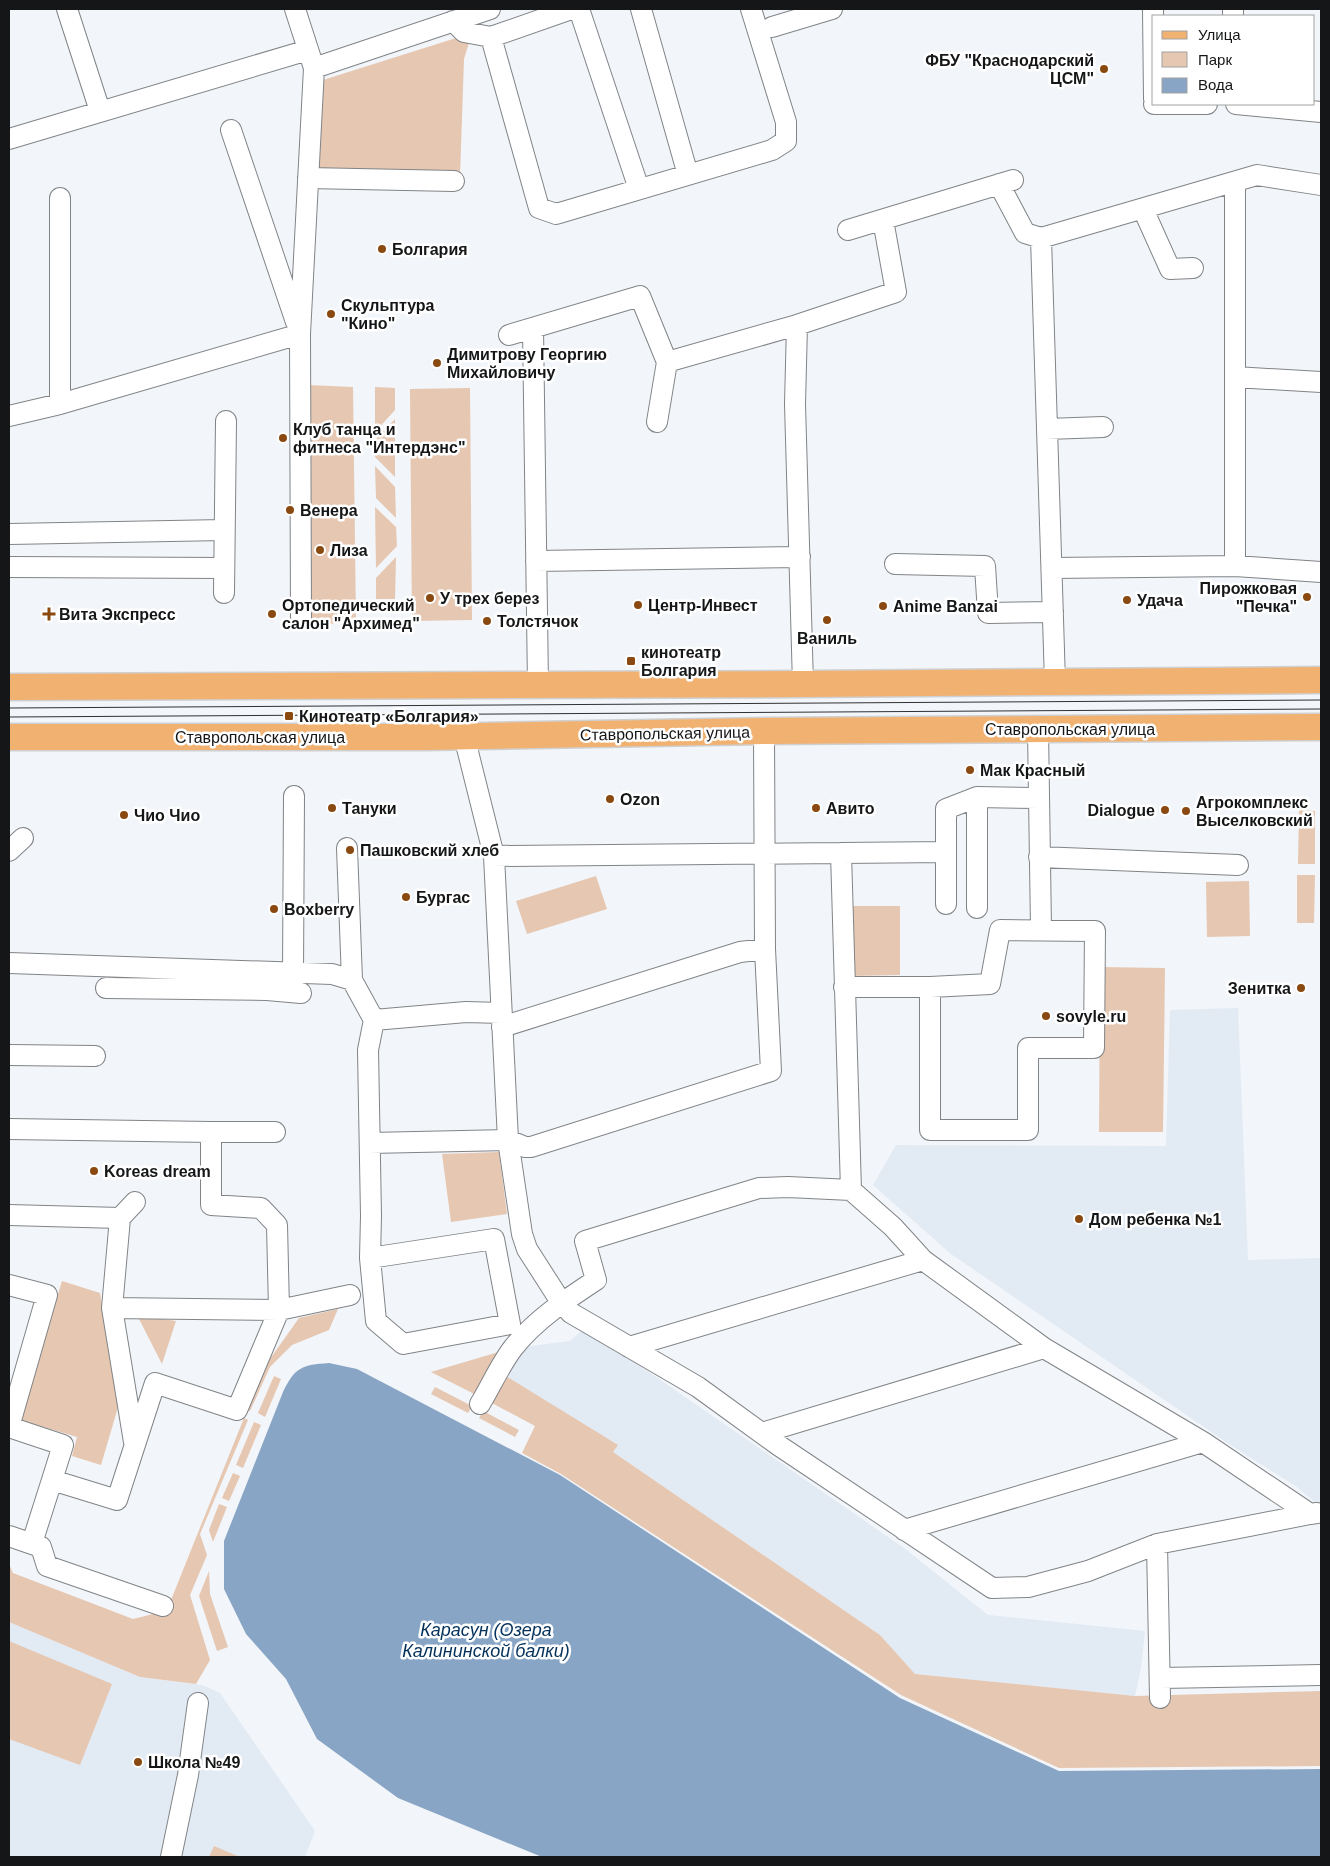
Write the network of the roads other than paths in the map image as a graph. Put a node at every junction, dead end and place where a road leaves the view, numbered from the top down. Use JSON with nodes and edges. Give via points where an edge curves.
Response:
{"nodes":[{"id":1,"x":67,"y":9,"type":"edge"},
{"id":2,"x":295,"y":9,"type":"edge"},
{"id":3,"x":490,"y":9,"type":"edge"},
{"id":4,"x":571,"y":9,"type":"edge"},
{"id":5,"x":579,"y":9,"type":"edge"},
{"id":6,"x":641,"y":9,"type":"edge"},
{"id":7,"x":751,"y":9,"type":"edge"},
{"id":8,"x":832,"y":9,"type":"edge"},
{"id":9,"x":453,"y":21,"type":"junction"},
{"id":10,"x":772,"y":28,"type":"dead end"},
{"id":11,"x":491,"y":37,"type":"junction"},
{"id":12,"x":311,"y":58,"type":"junction"},
{"id":13,"x":1247,"y":105,"type":"edge"},
{"id":14,"x":100,"y":111,"type":"junction"},
{"id":15,"x":1321,"y":112,"type":"edge"},
{"id":16,"x":231,"y":130,"type":"dead end"},
{"id":17,"x":9,"y":139,"type":"edge"},
{"id":18,"x":688,"y":174,"type":"junction"},
{"id":19,"x":308,"y":178,"type":"junction"},
{"id":20,"x":454,"y":181,"type":"dead end"},
{"id":21,"x":1235,"y":182,"type":"junction"},
{"id":22,"x":1321,"y":185,"type":"edge"},
{"id":23,"x":639,"y":189,"type":"junction"},
{"id":24,"x":60,"y":198,"type":"dead end"},
{"id":25,"x":1143,"y":208,"type":"junction"},
{"id":26,"x":883,"y":220,"type":"junction"},
{"id":27,"x":848,"y":230,"type":"dead end"},
{"id":28,"x":1041,"y":238,"type":"junction"},
{"id":29,"x":1193,"y":268,"type":"dead end"},
{"id":30,"x":797,"y":325,"type":"junction"},
{"id":31,"x":533,"y":328,"type":"junction"},
{"id":32,"x":1228,"y":332,"type":"dead end"},
{"id":33,"x":300,"y":334,"type":"junction"},
{"id":34,"x":509,"y":335,"type":"dead end"},
{"id":35,"x":667,"y":362,"type":"junction"},
{"id":36,"x":1235,"y":377,"type":"junction"},
{"id":37,"x":1321,"y":382,"type":"edge"},
{"id":38,"x":60,"y":404,"type":"junction"},
{"id":39,"x":9,"y":416,"type":"edge"},
{"id":40,"x":226,"y":421,"type":"dead end"},
{"id":41,"x":657,"y":422,"type":"dead end"},
{"id":42,"x":1102,"y":428,"type":"dead end"},
{"id":43,"x":1048,"y":429,"type":"junction"},
{"id":44,"x":1227,"y":441,"type":"dead end"},
{"id":45,"x":224,"y":530,"type":"junction"},
{"id":46,"x":9,"y":534,"type":"edge"},
{"id":47,"x":800,"y":557,"type":"junction"},
{"id":48,"x":536,"y":561,"type":"junction"},
{"id":49,"x":895,"y":564,"type":"dead end"},
{"id":50,"x":1235,"y":566,"type":"junction"},
{"id":51,"x":9,"y":567,"type":"edge"},
{"id":52,"x":224,"y":568,"type":"junction"},
{"id":53,"x":1052,"y":568,"type":"junction"},
{"id":54,"x":1321,"y":572,"type":"edge"},
{"id":55,"x":224,"y":593,"type":"dead end"},
{"id":56,"x":1053,"y":612,"type":"junction"},
{"id":57,"x":301,"y":618,"type":"dead end"},
{"id":58,"x":1321,"y":680,"type":"edge"},
{"id":59,"x":1055,"y":682,"type":"junction"},
{"id":60,"x":802,"y":684,"type":"junction"},
{"id":61,"x":538,"y":685,"type":"junction"},
{"id":62,"x":9,"y":687,"type":"edge"},
{"id":63,"x":1321,"y":727,"type":"edge"},
{"id":64,"x":1038,"y":729,"type":"junction"},
{"id":65,"x":764,"y":731,"type":"junction"},
{"id":66,"x":464,"y":736,"type":"junction"},
{"id":67,"x":9,"y":737,"type":"edge"},
{"id":68,"x":294,"y":796,"type":"dead end"},
{"id":69,"x":977,"y":797,"type":"junction"},
{"id":70,"x":1039,"y":798,"type":"junction"},
{"id":71,"x":24,"y":838,"type":"dead end"},
{"id":72,"x":347,"y":848,"type":"dead end"},
{"id":73,"x":9,"y":851,"type":"edge"},
{"id":74,"x":946,"y":852,"type":"junction"},
{"id":75,"x":841,"y":853,"type":"junction"},
{"id":76,"x":764,"y":854,"type":"junction"},
{"id":77,"x":494,"y":856,"type":"junction"},
{"id":78,"x":1039,"y":857,"type":"junction"},
{"id":79,"x":1238,"y":865,"type":"dead end"},
{"id":80,"x":946,"y":904,"type":"dead end"},
{"id":81,"x":977,"y":908,"type":"dead end"},
{"id":82,"x":1041,"y":929,"type":"junction"},
{"id":83,"x":765,"y":949,"type":"junction"},
{"id":84,"x":9,"y":962,"type":"edge"},
{"id":85,"x":140,"y":968,"type":"junction"},
{"id":86,"x":183,"y":969,"type":"junction"},
{"id":87,"x":293,"y":973,"type":"junction"},
{"id":88,"x":227,"y":980,"type":"junction"},
{"id":89,"x":352,"y":980,"type":"junction"},
{"id":90,"x":267,"y":981,"type":"junction"},
{"id":91,"x":844,"y":987,"type":"junction"},
{"id":92,"x":930,"y":987,"type":"junction"},
{"id":93,"x":106,"y":988,"type":"dead end"},
{"id":94,"x":139,"y":989,"type":"junction"},
{"id":95,"x":182,"y":989,"type":"junction"},
{"id":96,"x":301,"y":993,"type":"dead end"},
{"id":97,"x":374,"y":1020,"type":"junction"},
{"id":98,"x":501,"y":1020,"type":"junction"},
{"id":99,"x":9,"y":1056,"type":"edge"},
{"id":100,"x":95,"y":1056,"type":"dead end"},
{"id":101,"x":9,"y":1129,"type":"edge"},
{"id":102,"x":210,"y":1132,"type":"junction"},
{"id":103,"x":276,"y":1132,"type":"dead end"},
{"id":104,"x":508,"y":1140,"type":"junction"},
{"id":105,"x":370,"y":1143,"type":"junction"},
{"id":106,"x":851,"y":1190,"type":"junction"},
{"id":107,"x":135,"y":1202,"type":"dead end"},
{"id":108,"x":9,"y":1215,"type":"edge"},
{"id":109,"x":120,"y":1218,"type":"junction"},
{"id":110,"x":522,"y":1234,"type":"junction"},
{"id":111,"x":494,"y":1239,"type":"junction"},
{"id":112,"x":370,"y":1258,"type":"junction"},
{"id":113,"x":923,"y":1260,"type":"junction"},
{"id":114,"x":9,"y":1285,"type":"edge"},
{"id":115,"x":350,"y":1295,"type":"dead end"},
{"id":116,"x":561,"y":1302,"type":"junction"},
{"id":117,"x":112,"y":1308,"type":"junction"},
{"id":118,"x":279,"y":1310,"type":"junction"},
{"id":119,"x":630,"y":1347,"type":"junction"},
{"id":120,"x":1044,"y":1348,"type":"junction"},
{"id":121,"x":480,"y":1404,"type":"dead end"},
{"id":122,"x":762,"y":1433,"type":"junction"},
{"id":123,"x":1203,"y":1442,"type":"junction"},
{"id":124,"x":135,"y":1446,"type":"junction"},
{"id":125,"x":52,"y":1480,"type":"junction"},
{"id":126,"x":1316,"y":1513,"type":"edge"},
{"id":127,"x":904,"y":1530,"type":"junction"},
{"id":128,"x":9,"y":1536,"type":"edge"},
{"id":129,"x":32,"y":1543,"type":"junction"},
{"id":130,"x":1156,"y":1544,"type":"junction"},
{"id":131,"x":163,"y":1606,"type":"dead end"},
{"id":132,"x":1321,"y":1675,"type":"edge"},
{"id":133,"x":198,"y":1703,"type":"dead end"},
{"id":134,"x":170,"y":1857,"type":"edge"}],
"edges":[{"from":1,"to":14,"type":"lane"},
{"from":2,"to":12,"type":"lane"},
{"from":3,"to":9,"type":"lane"},
{"from":4,"to":11,"type":"lane"},
{"from":5,"to":23,"type":"lane"},
{"from":6,"to":18,"type":"lane"},
{"from":7,"to":18,"type":"lane","via":[[786,122],[786,141],[772,150]]},
{"from":8,"to":10,"type":"lane"},
{"from":9,"to":11,"type":"lane","via":[[464,32]]},
{"from":9,"to":12,"type":"lane"},
{"from":11,"to":23,"type":"lane","via":[[539,208],[556,214]]},
{"from":12,"to":14,"type":"lane"},
{"from":12,"to":19,"type":"lane"},
{"from":13,"to":15,"type":"lane"},
{"from":14,"to":17,"type":"lane"},
{"from":16,"to":33,"type":"lane"},
{"from":18,"to":23,"type":"lane"},
{"from":19,"to":20,"type":"lane"},
{"from":19,"to":33,"type":"lane"},
{"from":21,"to":22,"type":"lane","via":[[1256,175]]},
{"from":21,"to":25,"type":"lane"},
{"from":21,"to":36,"type":"lane"},
{"from":24,"to":38,"type":"lane"},
{"from":25,"to":28,"type":"lane"},
{"from":25,"to":29,"type":"lane","via":[[1170,270]]},
{"from":26,"to":27,"type":"lane"},
{"from":26,"to":28,"type":"lane","via":[[1006,182],[1025,234]]},
{"from":26,"to":30,"type":"lane","via":[[896,292]]},
{"from":28,"to":43,"type":"lane"},
{"from":30,"to":35,"type":"lane"},
{"from":30,"to":47,"type":"lane","via":[[795,404]]},
{"from":31,"to":34,"type":"lane"},
{"from":31,"to":35,"type":"lane","via":[[640,296]]},
{"from":31,"to":48,"type":"lane"},
{"from":32,"to":44,"type":"lane"},
{"from":33,"to":38,"type":"lane"},
{"from":33,"to":57,"type":"lane"},
{"from":35,"to":41,"type":"lane"},
{"from":36,"to":37,"type":"lane"},
{"from":36,"to":50,"type":"lane"},
{"from":38,"to":39,"type":"lane"},
{"from":40,"to":45,"type":"lane"},
{"from":42,"to":43,"type":"lane"},
{"from":43,"to":53,"type":"lane"},
{"from":45,"to":46,"type":"lane"},
{"from":45,"to":52,"type":"lane"},
{"from":47,"to":48,"type":"lane"},
{"from":47,"to":60,"type":"lane"},
{"from":48,"to":61,"type":"lane"},
{"from":49,"to":56,"type":"lane","via":[[986,566],[988,614]]},
{"from":50,"to":53,"type":"lane"},
{"from":50,"to":54,"type":"lane"},
{"from":51,"to":52,"type":"lane"},
{"from":52,"to":55,"type":"lane"},
{"from":53,"to":56,"type":"lane"},
{"from":56,"to":59,"type":"lane"},
{"from":58,"to":59,"type":"main road"},
{"from":59,"to":60,"type":"main road"},
{"from":60,"to":61,"type":"main road"},
{"from":61,"to":62,"type":"main road"},
{"from":63,"to":64,"type":"main road","name":"Ставропольская улица"},
{"from":64,"to":65,"type":"main road","name":"Ставропольская улица"},
{"from":64,"to":70,"type":"lane"},
{"from":65,"to":66,"type":"main road","name":"Ставропольская улица"},
{"from":65,"to":76,"type":"lane"},
{"from":66,"to":67,"type":"main road","name":"Ставропольская улица"},
{"from":66,"to":77,"type":"lane"},
{"from":68,"to":87,"type":"lane"},
{"from":69,"to":70,"type":"lane"},
{"from":69,"to":74,"type":"lane","via":[[946,809]]},
{"from":69,"to":81,"type":"lane"},
{"from":70,"to":78,"type":"lane"},
{"from":71,"to":73,"type":"lane"},
{"from":72,"to":89,"type":"lane"},
{"from":74,"to":75,"type":"lane"},
{"from":74,"to":80,"type":"lane"},
{"from":75,"to":76,"type":"lane"},
{"from":75,"to":91,"type":"lane"},
{"from":76,"to":77,"type":"lane"},
{"from":76,"to":83,"type":"lane"},
{"from":77,"to":98,"type":"lane"},
{"from":78,"to":79,"type":"lane"},
{"from":78,"to":82,"type":"lane"},
{"from":82,"to":92,"type":"lane","via":[[1000,930],[990,984]]},
{"from":82,"to":92,"type":"lane","via":[[1095,931],[1094,1048],[1028,1048],[1028,1130],[930,1130]]},
{"from":83,"to":98,"type":"lane","via":[[740,952]]},
{"from":83,"to":104,"type":"lane","via":[[771,1071],[542,1145],[525,1146]]},
{"from":84,"to":85,"type":"lane"},
{"from":85,"to":86,"type":"lane"},
{"from":85,"to":94,"type":"lane"},
{"from":86,"to":88,"type":"lane"},
{"from":86,"to":95,"type":"lane"},
{"from":87,"to":89,"type":"lane","via":[[332,974]]},
{"from":87,"to":90,"type":"lane"},
{"from":88,"to":90,"type":"lane"},
{"from":88,"to":95,"type":"lane"},
{"from":89,"to":97,"type":"lane"},
{"from":90,"to":96,"type":"lane"},
{"from":91,"to":92,"type":"lane"},
{"from":91,"to":106,"type":"lane"},
{"from":93,"to":94,"type":"lane"},
{"from":94,"to":95,"type":"lane"},
{"from":97,"to":98,"type":"lane","via":[[466,1006]]},
{"from":97,"to":105,"type":"lane","via":[[368,1050]]},
{"from":98,"to":104,"type":"lane"},
{"from":99,"to":100,"type":"lane"},
{"from":101,"to":102,"type":"lane"},
{"from":102,"to":103,"type":"lane"},
{"from":102,"to":118,"type":"lane","via":[[211,1205],[261,1208],[277,1225]]},
{"from":104,"to":105,"type":"lane"},
{"from":104,"to":110,"type":"lane"},
{"from":105,"to":112,"type":"lane"},
{"from":106,"to":113,"type":"lane","via":[[893,1226]]},
{"from":106,"to":116,"type":"lane","via":[[759,1188],[585,1241],[596,1280]]},
{"from":107,"to":109,"type":"lane"},
{"from":108,"to":109,"type":"lane"},
{"from":109,"to":117,"type":"lane"},
{"from":110,"to":111,"type":"lane"},
{"from":110,"to":116,"type":"lane","via":[[527,1249]]},
{"from":111,"to":112,"type":"lane"},
{"from":111,"to":112,"type":"lane","via":[[510,1324],[403,1344],[376,1321]]},
{"from":113,"to":119,"type":"lane"},
{"from":113,"to":120,"type":"lane"},
{"from":114,"to":125,"type":"lane","via":[[47,1295],[9,1427],[64,1445]]},
{"from":115,"to":118,"type":"lane"},
{"from":116,"to":119,"type":"lane","via":[[571,1313]]},
{"from":116,"to":121,"type":"lane","via":[[512,1349]]},
{"from":117,"to":118,"type":"lane"},
{"from":117,"to":124,"type":"lane"},
{"from":118,"to":124,"type":"lane","via":[[237,1410],[155,1382]]},
{"from":119,"to":122,"type":"lane","via":[[698,1387]]},
{"from":120,"to":122,"type":"lane"},
{"from":120,"to":123,"type":"lane"},
{"from":122,"to":127,"type":"lane"},
{"from":123,"to":126,"type":"lane"},
{"from":123,"to":127,"type":"lane"},
{"from":124,"to":125,"type":"lane","via":[[117,1500]]},
{"from":125,"to":129,"type":"lane"},
{"from":126,"to":130,"type":"lane"},
{"from":127,"to":130,"type":"lane","via":[[992,1588],[1028,1588],[1088,1571]]},
{"from":128,"to":129,"type":"lane"},
{"from":129,"to":131,"type":"lane","via":[[41,1547],[47,1566]]},
{"from":130,"to":132,"type":"lane","via":[[1160,1688]]},
{"from":133,"to":134,"type":"lane","via":[[188,1775]]}]}
